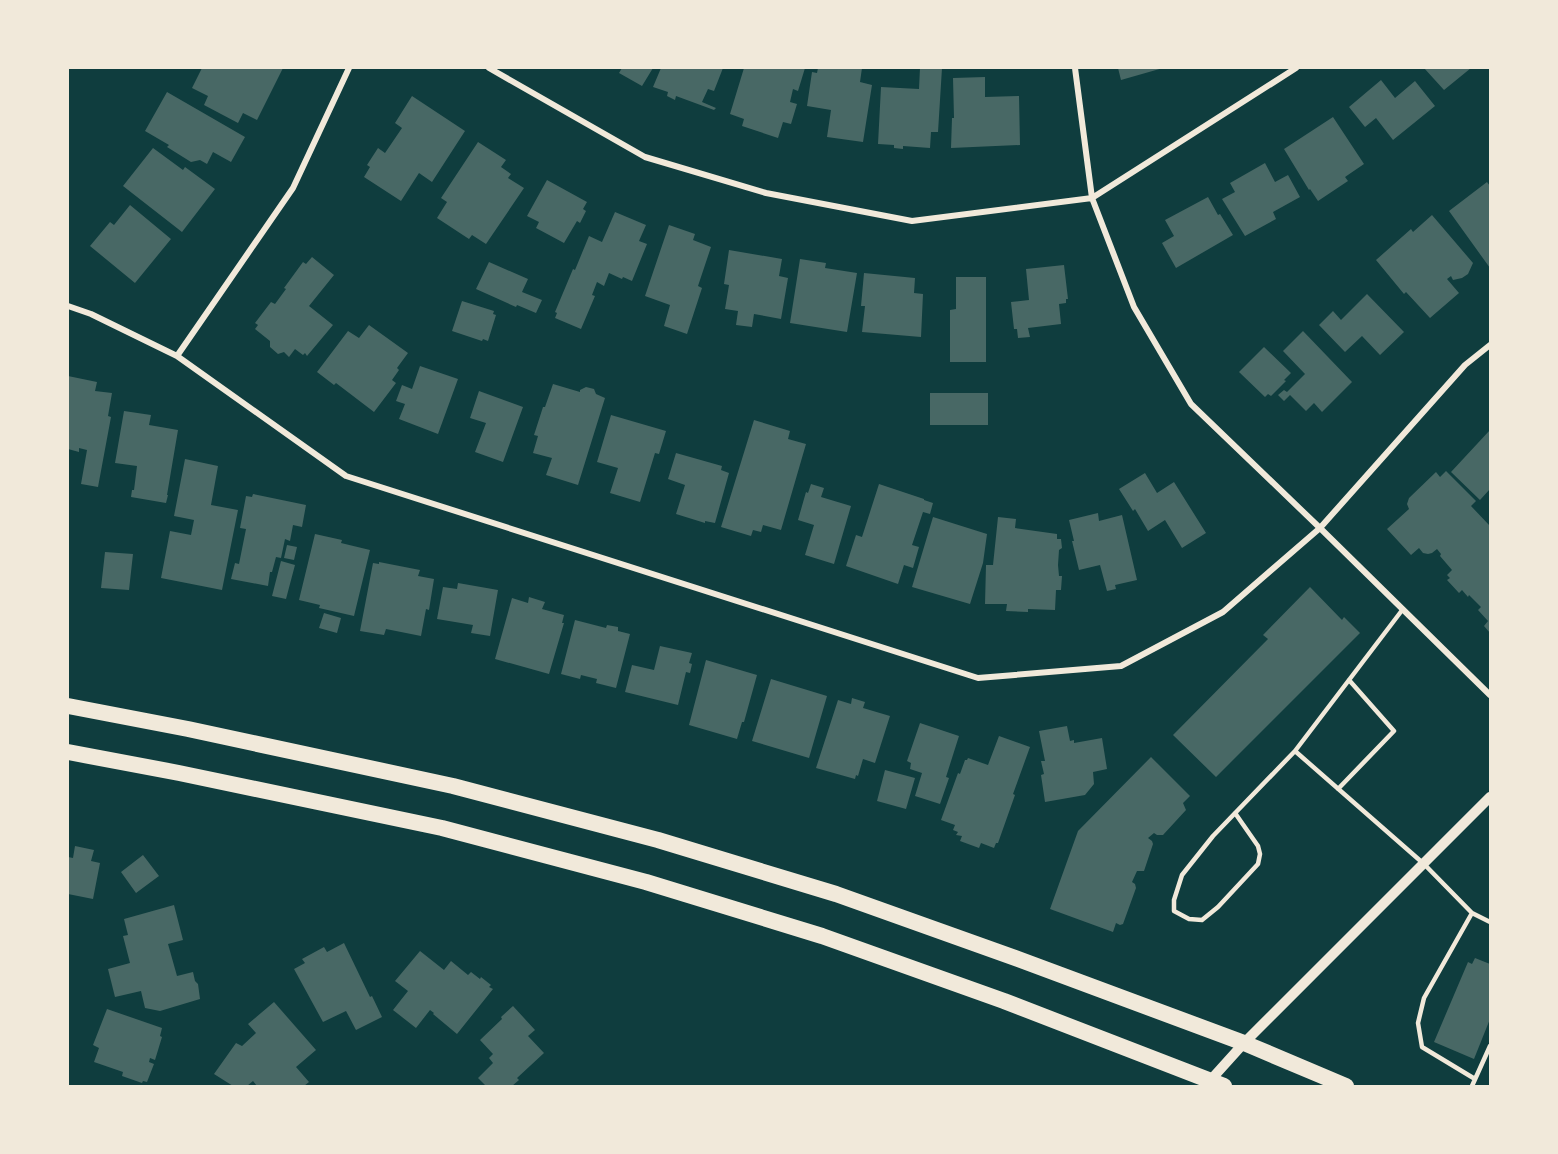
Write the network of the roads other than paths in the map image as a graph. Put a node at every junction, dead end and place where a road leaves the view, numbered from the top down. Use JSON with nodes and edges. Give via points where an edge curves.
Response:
{"nodes":[{"id":1,"x":349,"y":68,"type":"edge"},
{"id":2,"x":489,"y":68,"type":"edge"},
{"id":3,"x":1075,"y":68,"type":"edge"},
{"id":4,"x":1296,"y":68,"type":"edge"},
{"id":5,"x":1092,"y":198,"type":"junction"},
{"id":6,"x":68,"y":306,"type":"edge"},
{"id":7,"x":1491,"y":345,"type":"edge"},
{"id":8,"x":177,"y":356,"type":"junction"},
{"id":9,"x":1320,"y":528,"type":"junction"},
{"id":10,"x":1403,"y":609,"type":"junction"},
{"id":11,"x":1349,"y":680,"type":"junction"},
{"id":12,"x":1491,"y":695,"type":"edge"},
{"id":13,"x":68,"y":706,"type":"edge"},
{"id":14,"x":1295,"y":751,"type":"junction"},
{"id":15,"x":68,"y":752,"type":"edge"},
{"id":16,"x":1338,"y":789,"type":"junction"},
{"id":17,"x":1491,"y":797,"type":"edge"},
{"id":18,"x":1235,"y":813,"type":"junction"},
{"id":19,"x":1424,"y":864,"type":"junction"},
{"id":20,"x":1472,"y":913,"type":"junction"},
{"id":21,"x":1491,"y":922,"type":"edge"},
{"id":22,"x":1244,"y":1043,"type":"junction"},
{"id":23,"x":1491,"y":1046,"type":"edge"},
{"id":24,"x":1475,"y":1079,"type":"junction"},
{"id":25,"x":1213,"y":1084,"type":"edge"},
{"id":26,"x":1346,"y":1086,"type":"edge"},
{"id":27,"x":1472,"y":1086,"type":"edge"}],
"edges":[{"from":1,"to":8,"type":"street","via":[[293,188]]},
{"from":2,"to":5,"type":"street","via":[[645,157],[766,193],[912,221]]},
{"from":3,"to":5,"type":"street"},
{"from":4,"to":5,"type":"street"},
{"from":5,"to":9,"type":"street","via":[[1134,307],[1191,404]]},
{"from":6,"to":8,"type":"street"},
{"from":7,"to":9,"type":"street","via":[[1465,365]]},
{"from":8,"to":9,"type":"street","via":[[346,476],[978,678],[1121,666],[1223,612]]},
{"from":9,"to":10,"type":"street"},
{"from":10,"to":11,"type":"lane"},
{"from":10,"to":12,"type":"street"},
{"from":11,"to":14,"type":"lane"},
{"from":11,"to":16,"type":"lane","via":[[1394,731]]},
{"from":13,"to":22,"type":"highway","via":[[453,786],[658,840],[836,894]]},
{"from":14,"to":16,"type":"lane"},
{"from":14,"to":18,"type":"lane"},
{"from":15,"to":25,"type":"highway","via":[[442,828],[646,882],[833,939],[1004,1001]]},
{"from":16,"to":19,"type":"lane"},
{"from":17,"to":19,"type":"street"},
{"from":18,"to":18,"type":"lane","via":[[1182,875],[1174,911],[1189,919],[1202,920],[1258,864],[1258,846]]},
{"from":19,"to":20,"type":"lane"},
{"from":19,"to":22,"type":"street"},
{"from":20,"to":21,"type":"lane"},
{"from":20,"to":24,"type":"lane","via":[[1424,998],[1418,1023],[1422,1047]]},
{"from":22,"to":25,"type":"street"},
{"from":22,"to":26,"type":"highway"},
{"from":23,"to":24,"type":"lane"},
{"from":24,"to":27,"type":"lane"}]}
